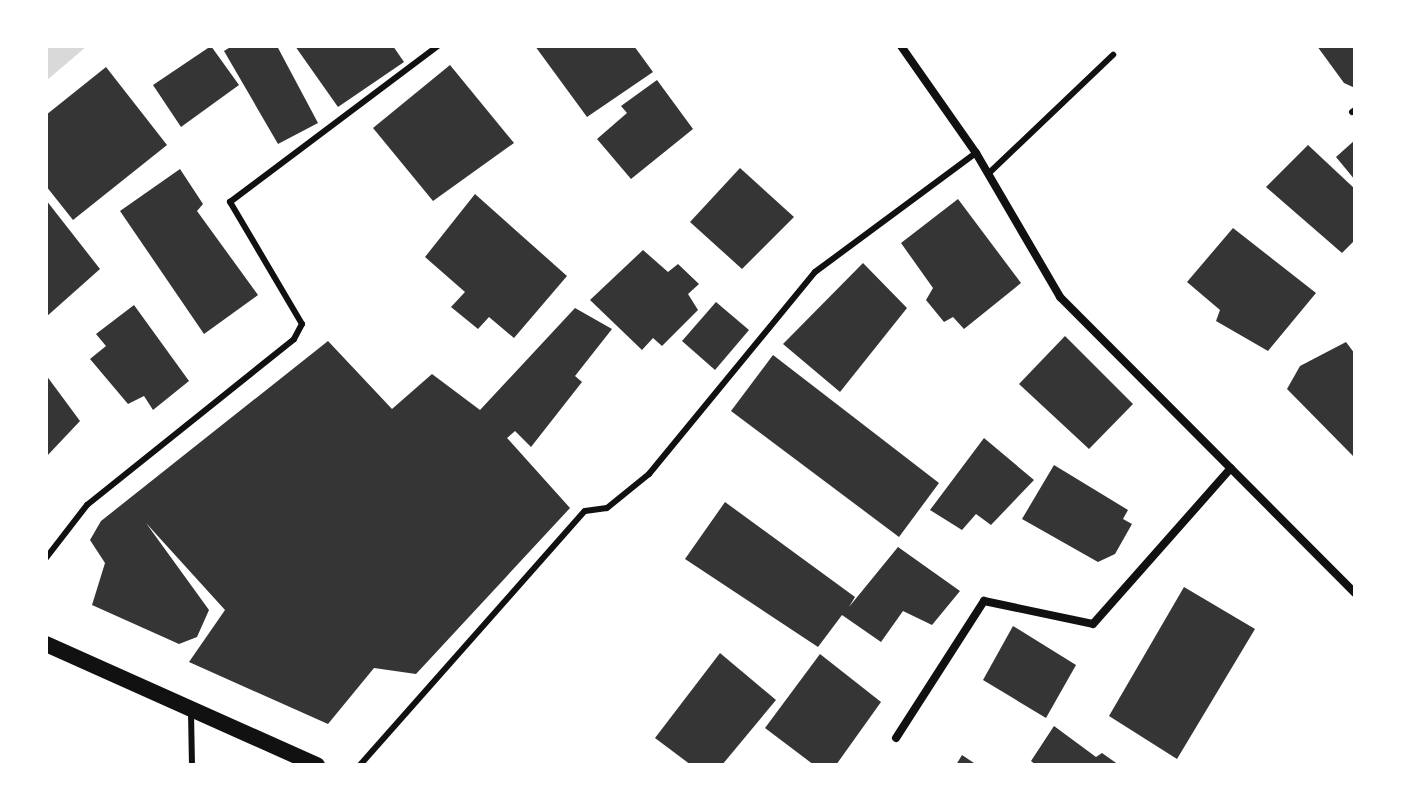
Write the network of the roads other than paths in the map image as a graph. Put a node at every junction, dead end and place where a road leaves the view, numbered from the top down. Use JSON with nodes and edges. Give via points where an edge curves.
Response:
{"nodes":[{"id":1,"x":438,"y":46,"type":"edge"},
{"id":2,"x":901,"y":46,"type":"edge"},
{"id":3,"x":1113,"y":55,"type":"dead end"},
{"id":4,"x":976,"y":153,"type":"junction"},
{"id":5,"x":988,"y":174,"type":"junction"},
{"id":6,"x":1231,"y":468,"type":"junction"},
{"id":7,"x":46,"y":558,"type":"edge"},
{"id":8,"x":1355,"y":593,"type":"edge"},
{"id":9,"x":46,"y":644,"type":"edge"},
{"id":10,"x":191,"y":707,"type":"junction"},
{"id":11,"x":896,"y":738,"type":"dead end"},
{"id":12,"x":192,"y":765,"type":"edge"},
{"id":13,"x":317,"y":765,"type":"edge"},
{"id":14,"x":360,"y":765,"type":"edge"}],
"edges":[{"from":1,"to":7,"type":"lane","via":[[230,202],[302,324],[294,339],[87,505]]},
{"from":2,"to":4,"type":"street"},
{"from":3,"to":5,"type":"lane"},
{"from":4,"to":5,"type":"street"},
{"from":4,"to":14,"type":"lane","via":[[815,272],[649,474],[607,508],[585,511]]},
{"from":5,"to":6,"type":"street","via":[[1060,297]]},
{"from":6,"to":8,"type":"street"},
{"from":6,"to":11,"type":"street","via":[[1093,624],[984,601]]},
{"from":9,"to":10,"type":"main road"},
{"from":10,"to":12,"type":"lane"},
{"from":10,"to":13,"type":"main road"}]}
